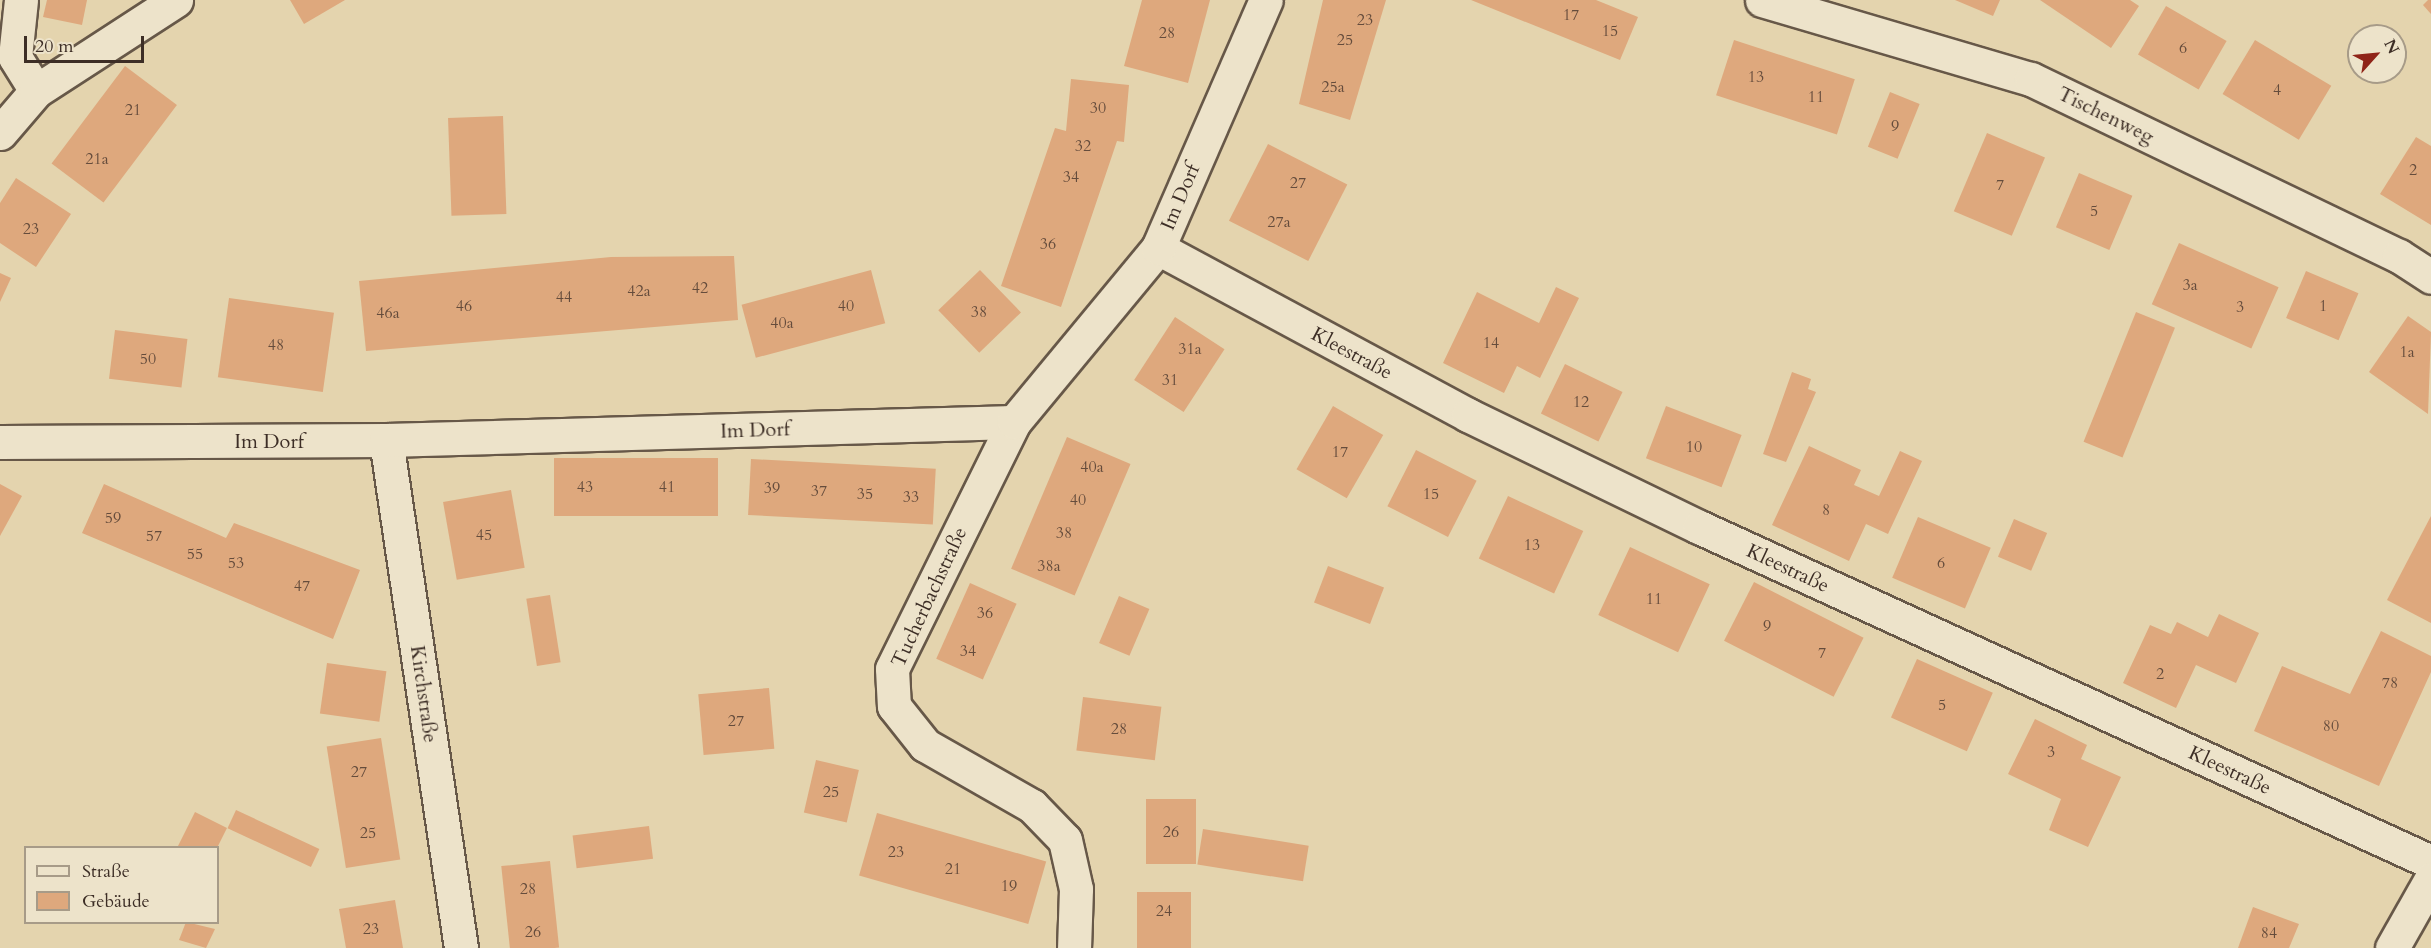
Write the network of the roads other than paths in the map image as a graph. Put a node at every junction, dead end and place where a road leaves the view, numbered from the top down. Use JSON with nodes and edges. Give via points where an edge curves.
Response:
{"nodes":[{"id":1,"x":21,"y":0,"type":"edge"},
{"id":2,"x":176,"y":0,"type":"edge"},
{"id":3,"x":1266,"y":0,"type":"edge"},
{"id":4,"x":1762,"y":0,"type":"edge"},
{"id":5,"x":1815,"y":7,"type":"edge"},
{"id":6,"x":36,"y":91,"type":"junction"},
{"id":7,"x":0,"y":133,"type":"edge"},
{"id":8,"x":1158,"y":248,"type":"junction"},
{"id":9,"x":2431,"y":277,"type":"edge"},
{"id":10,"x":1014,"y":422,"type":"junction"},
{"id":11,"x":386,"y":440,"type":"junction"},
{"id":12,"x":0,"y":442,"type":"edge"},
{"id":13,"x":2431,"y":862,"type":"edge"},
{"id":14,"x":2431,"y":879,"type":"edge"},
{"id":15,"x":461,"y":948,"type":"edge"},
{"id":16,"x":1074,"y":948,"type":"edge"},
{"id":17,"x":2392,"y":948,"type":"edge"}],
"edges":[{"from":1,"to":6,"type":"street","via":[[15,57]]},
{"from":2,"to":6,"type":"street"},
{"from":3,"to":8,"type":"street","name":"Im Dorf"},
{"from":4,"to":5,"type":"street","name":"Tischenweg"},
{"from":5,"to":9,"type":"street","name":"Tischenweg","via":[[2031,79],[2399,256]]},
{"from":6,"to":7,"type":"street"},
{"from":8,"to":10,"type":"street","name":"Im Dorf"},
{"from":8,"to":13,"type":"street","name":"Kleestraße","via":[[1468,415],[1688,522]]},
{"from":10,"to":11,"type":"street","name":"Im Dorf"},
{"from":10,"to":16,"type":"street","name":"Tucherbachstraße","via":[[892,669],[894,706],[925,744],[1032,806],[1065,840],[1076,889]]},
{"from":11,"to":12,"type":"street","name":"Im Dorf"},
{"from":11,"to":15,"type":"street","name":"Kirchstraße"},
{"from":14,"to":17,"type":"street"}]}
